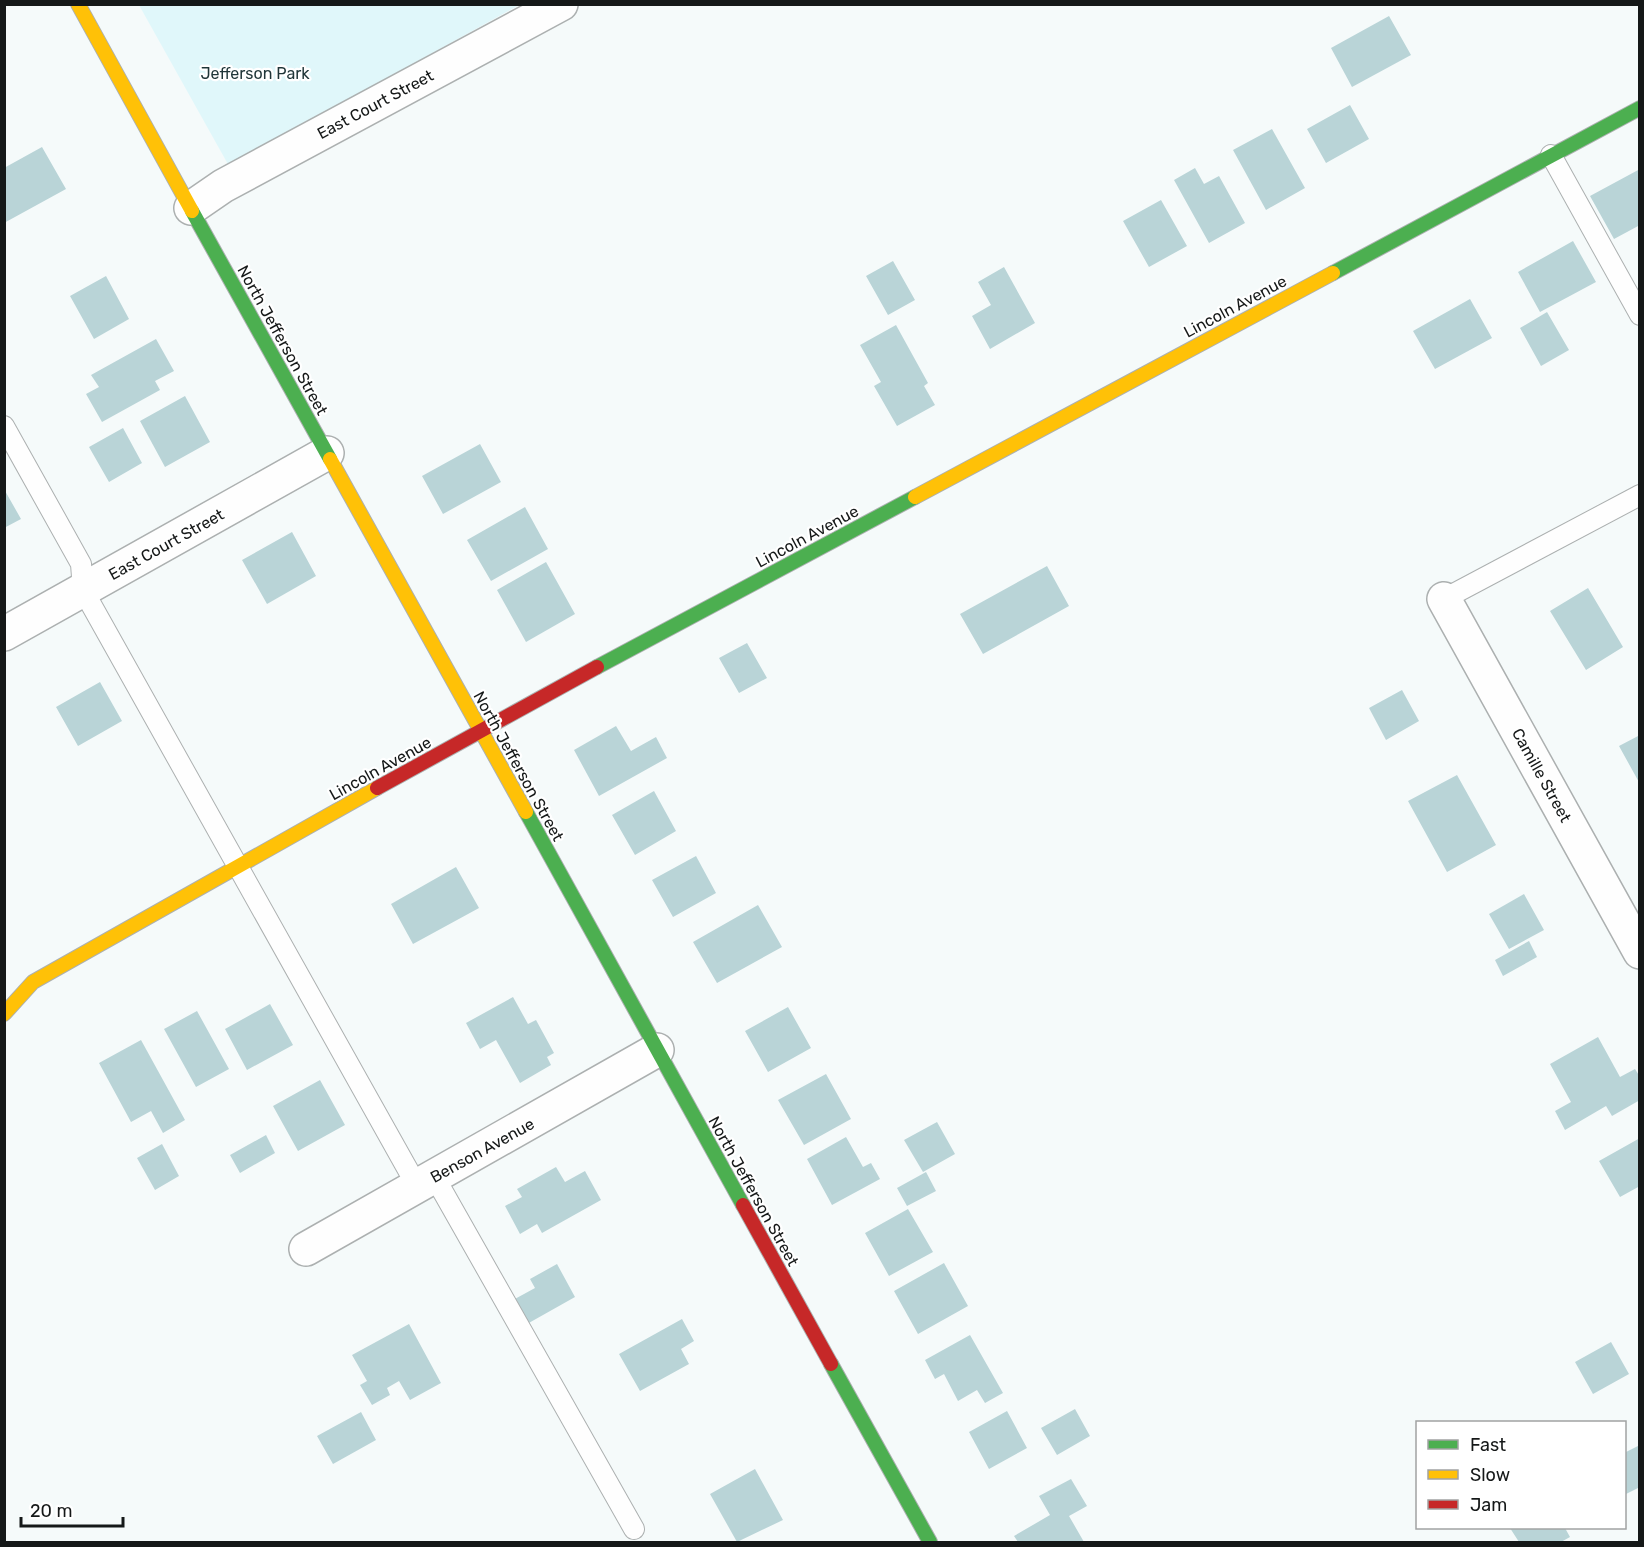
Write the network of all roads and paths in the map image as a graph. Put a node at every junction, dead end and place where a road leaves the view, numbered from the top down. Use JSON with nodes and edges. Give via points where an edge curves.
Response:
{"nodes":[{"id":1,"x":78,"y":4,"type":"edge"},
{"id":2,"x":561,"y":4,"type":"edge"},
{"id":3,"x":1640,"y":108,"type":"edge"},
{"id":4,"x":1551,"y":155,"type":"junction"},
{"id":5,"x":191,"y":208,"type":"junction"},
{"id":6,"x":1640,"y":315,"type":"edge"},
{"id":7,"x":4,"y":426,"type":"edge"},
{"id":8,"x":327,"y":453,"type":"junction"},
{"id":9,"x":1640,"y":495,"type":"edge"},
{"id":10,"x":84,"y":590,"type":"junction"},
{"id":11,"x":1444,"y":600,"type":"joint"},
{"id":12,"x":4,"y":634,"type":"edge"},
{"id":13,"x":481,"y":730,"type":"junction"},
{"id":14,"x":237,"y":867,"type":"junction"},
{"id":15,"x":1640,"y":951,"type":"edge"},
{"id":16,"x":5,"y":1011,"type":"edge"},
{"id":17,"x":657,"y":1050,"type":"junction"},
{"id":18,"x":425,"y":1181,"type":"junction"},
{"id":19,"x":306,"y":1249,"type":"dead end"},
{"id":20,"x":634,"y":1529,"type":"dead end"},
{"id":21,"x":930,"y":1542,"type":"edge"}],
"edges":[{"from":1,"to":5,"type":"street","name":"North Jefferson Street"},
{"from":2,"to":5,"type":"street","name":"East Court Street","via":[[223,186]]},
{"from":3,"to":4,"type":"street","name":"Lincoln Avenue"},
{"from":4,"to":6,"type":"lane"},
{"from":4,"to":13,"type":"street","name":"Lincoln Avenue"},
{"from":5,"to":8,"type":"street","name":"North Jefferson Street"},
{"from":7,"to":10,"type":"lane","via":[[81,564]]},
{"from":8,"to":10,"type":"street","name":"East Court Street"},
{"from":8,"to":13,"type":"street","name":"North Jefferson Street"},
{"from":9,"to":11,"type":"lane"},
{"from":10,"to":12,"type":"street","name":"East Court Street"},
{"from":10,"to":14,"type":"lane"},
{"from":11,"to":15,"type":"street","name":"Camille Street"},
{"from":13,"to":14,"type":"street","name":"Lincoln Avenue"},
{"from":13,"to":17,"type":"street","name":"North Jefferson Street"},
{"from":14,"to":16,"type":"street","name":"Lincoln Avenue","via":[[33,982]]},
{"from":14,"to":18,"type":"lane"},
{"from":17,"to":18,"type":"street","name":"Benson Avenue"},
{"from":17,"to":21,"type":"street","name":"North Jefferson Street"},
{"from":18,"to":19,"type":"street","name":"Benson Avenue"},
{"from":18,"to":20,"type":"lane"}]}
